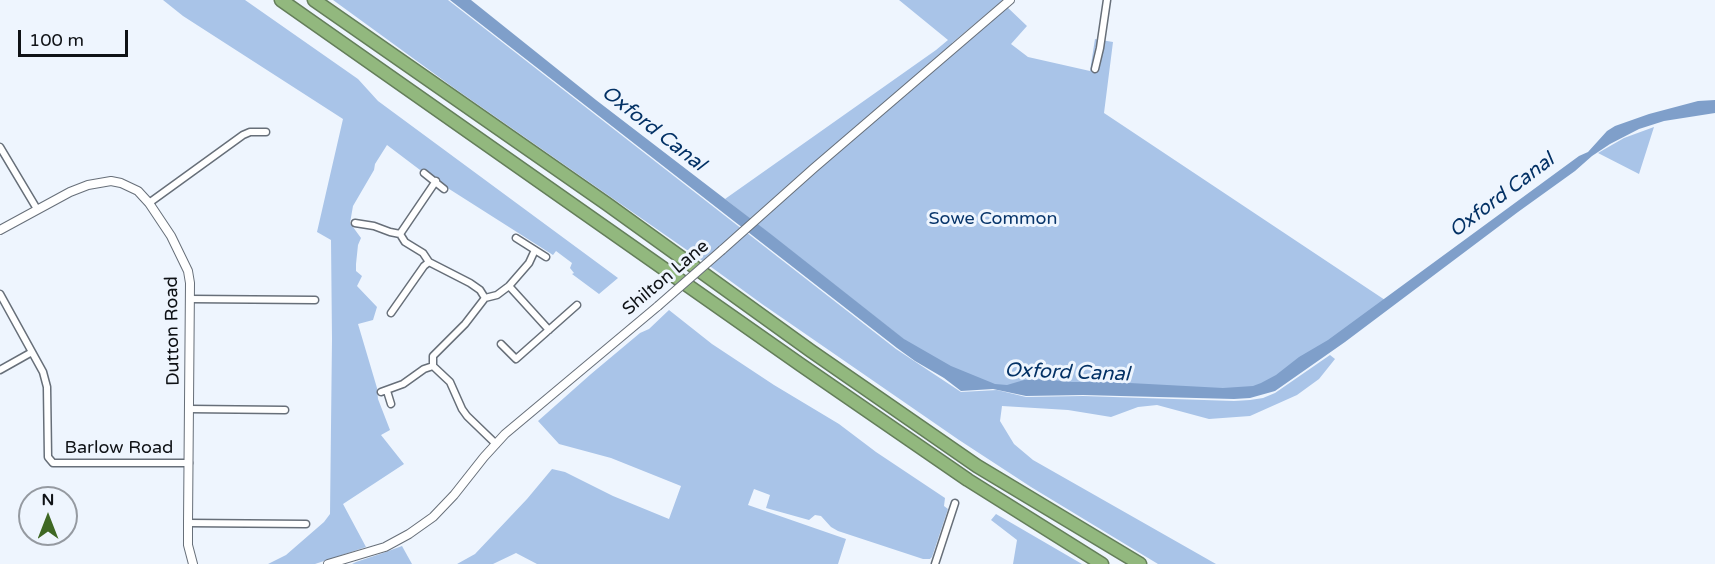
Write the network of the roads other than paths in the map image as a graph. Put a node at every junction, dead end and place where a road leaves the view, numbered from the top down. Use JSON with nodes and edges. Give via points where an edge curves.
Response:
{"nodes":[{"id":1,"x":281,"y":0,"type":"edge"},
{"id":2,"x":314,"y":0,"type":"edge"},
{"id":3,"x":1010,"y":0,"type":"edge"},
{"id":4,"x":1107,"y":0,"type":"edge"},
{"id":5,"x":1095,"y":69,"type":"dead end"},
{"id":6,"x":266,"y":132,"type":"dead end"},
{"id":7,"x":0,"y":147,"type":"edge"},
{"id":8,"x":423,"y":173,"type":"dead end"},
{"id":9,"x":436,"y":181,"type":"junction"},
{"id":10,"x":444,"y":189,"type":"dead end"},
{"id":11,"x":149,"y":203,"type":"junction"},
{"id":12,"x":37,"y":209,"type":"junction"},
{"id":13,"x":355,"y":223,"type":"dead end"},
{"id":14,"x":0,"y":230,"type":"edge"},
{"id":15,"x":400,"y":234,"type":"junction"},
{"id":16,"x":516,"y":238,"type":"dead end"},
{"id":17,"x":535,"y":250,"type":"junction"},
{"id":18,"x":546,"y":257,"type":"dead end"},
{"id":19,"x":429,"y":262,"type":"junction"},
{"id":20,"x":509,"y":286,"type":"junction"},
{"id":21,"x":0,"y":294,"type":"edge"},
{"id":22,"x":485,"y":298,"type":"junction"},
{"id":23,"x":190,"y":299,"type":"junction"},
{"id":24,"x":315,"y":300,"type":"dead end"},
{"id":25,"x":578,"y":305,"type":"dead end"},
{"id":26,"x":391,"y":313,"type":"dead end"},
{"id":27,"x":549,"y":330,"type":"junction"},
{"id":28,"x":501,"y":344,"type":"dead end"},
{"id":29,"x":32,"y":352,"type":"junction"},
{"id":30,"x":433,"y":366,"type":"junction"},
{"id":31,"x":0,"y":370,"type":"edge"},
{"id":32,"x":391,"y":404,"type":"dead end"},
{"id":33,"x":189,"y":409,"type":"junction"},
{"id":34,"x":285,"y":410,"type":"dead end"},
{"id":35,"x":496,"y":444,"type":"junction"},
{"id":36,"x":189,"y":463,"type":"junction"},
{"id":37,"x":955,"y":503,"type":"dead end"},
{"id":38,"x":188,"y":523,"type":"junction"},
{"id":39,"x":306,"y":524,"type":"dead end"},
{"id":40,"x":333,"y":563,"type":"edge"},
{"id":41,"x":193,"y":564,"type":"edge"},
{"id":42,"x":935,"y":564,"type":"edge"},
{"id":43,"x":1102,"y":564,"type":"edge"},
{"id":44,"x":1140,"y":564,"type":"edge"}],
"edges":[{"from":1,"to":43,"type":"highway","via":[[958,473]]},
{"from":2,"to":44,"type":"highway","via":[[977,466]]},
{"from":3,"to":35,"type":"street","name":"Shilton Lane","bridge":true},
{"from":4,"to":5,"type":"street"},
{"from":6,"to":11,"type":"street","via":[[243,135]]},
{"from":7,"to":12,"type":"street"},
{"from":8,"to":9,"type":"street"},
{"from":9,"to":10,"type":"street"},
{"from":9,"to":15,"type":"street"},
{"from":11,"to":12,"type":"street","name":"Dutton Road","via":[[130,187],[111,181],[70,192]]},
{"from":11,"to":23,"type":"street","name":"Dutton Road","via":[[188,271]]},
{"from":12,"to":14,"type":"street","name":"Dutton Road"},
{"from":13,"to":15,"type":"street"},
{"from":15,"to":19,"type":"street"},
{"from":16,"to":17,"type":"street"},
{"from":17,"to":18,"type":"street"},
{"from":17,"to":20,"type":"street"},
{"from":19,"to":22,"type":"street","via":[[470,283]]},
{"from":19,"to":26,"type":"street"},
{"from":20,"to":22,"type":"street"},
{"from":20,"to":27,"type":"street"},
{"from":21,"to":29,"type":"street","name":"Barlow Road"},
{"from":22,"to":30,"type":"street","via":[[434,356]]},
{"from":23,"to":24,"type":"street"},
{"from":23,"to":33,"type":"street","name":"Dutton Road"},
{"from":25,"to":27,"type":"street"},
{"from":27,"to":28,"type":"street","via":[[516,359]]},
{"from":29,"to":31,"type":"street"},
{"from":29,"to":36,"type":"street","name":"Barlow Road","via":[[47,387],[48,457],[53,463]]},
{"from":30,"to":32,"type":"street","via":[[384,392]]},
{"from":30,"to":35,"type":"street","via":[[450,382],[467,416]]},
{"from":33,"to":34,"type":"street"},
{"from":33,"to":36,"type":"street","name":"Dutton Road"},
{"from":35,"to":40,"type":"street","name":"Shilton Lane","via":[[454,495],[420,527],[385,547]]},
{"from":36,"to":38,"type":"street","name":"Dutton Road"},
{"from":37,"to":42,"type":"street"},
{"from":38,"to":39,"type":"street"},
{"from":38,"to":41,"type":"street","name":"Dutton Road"}]}
